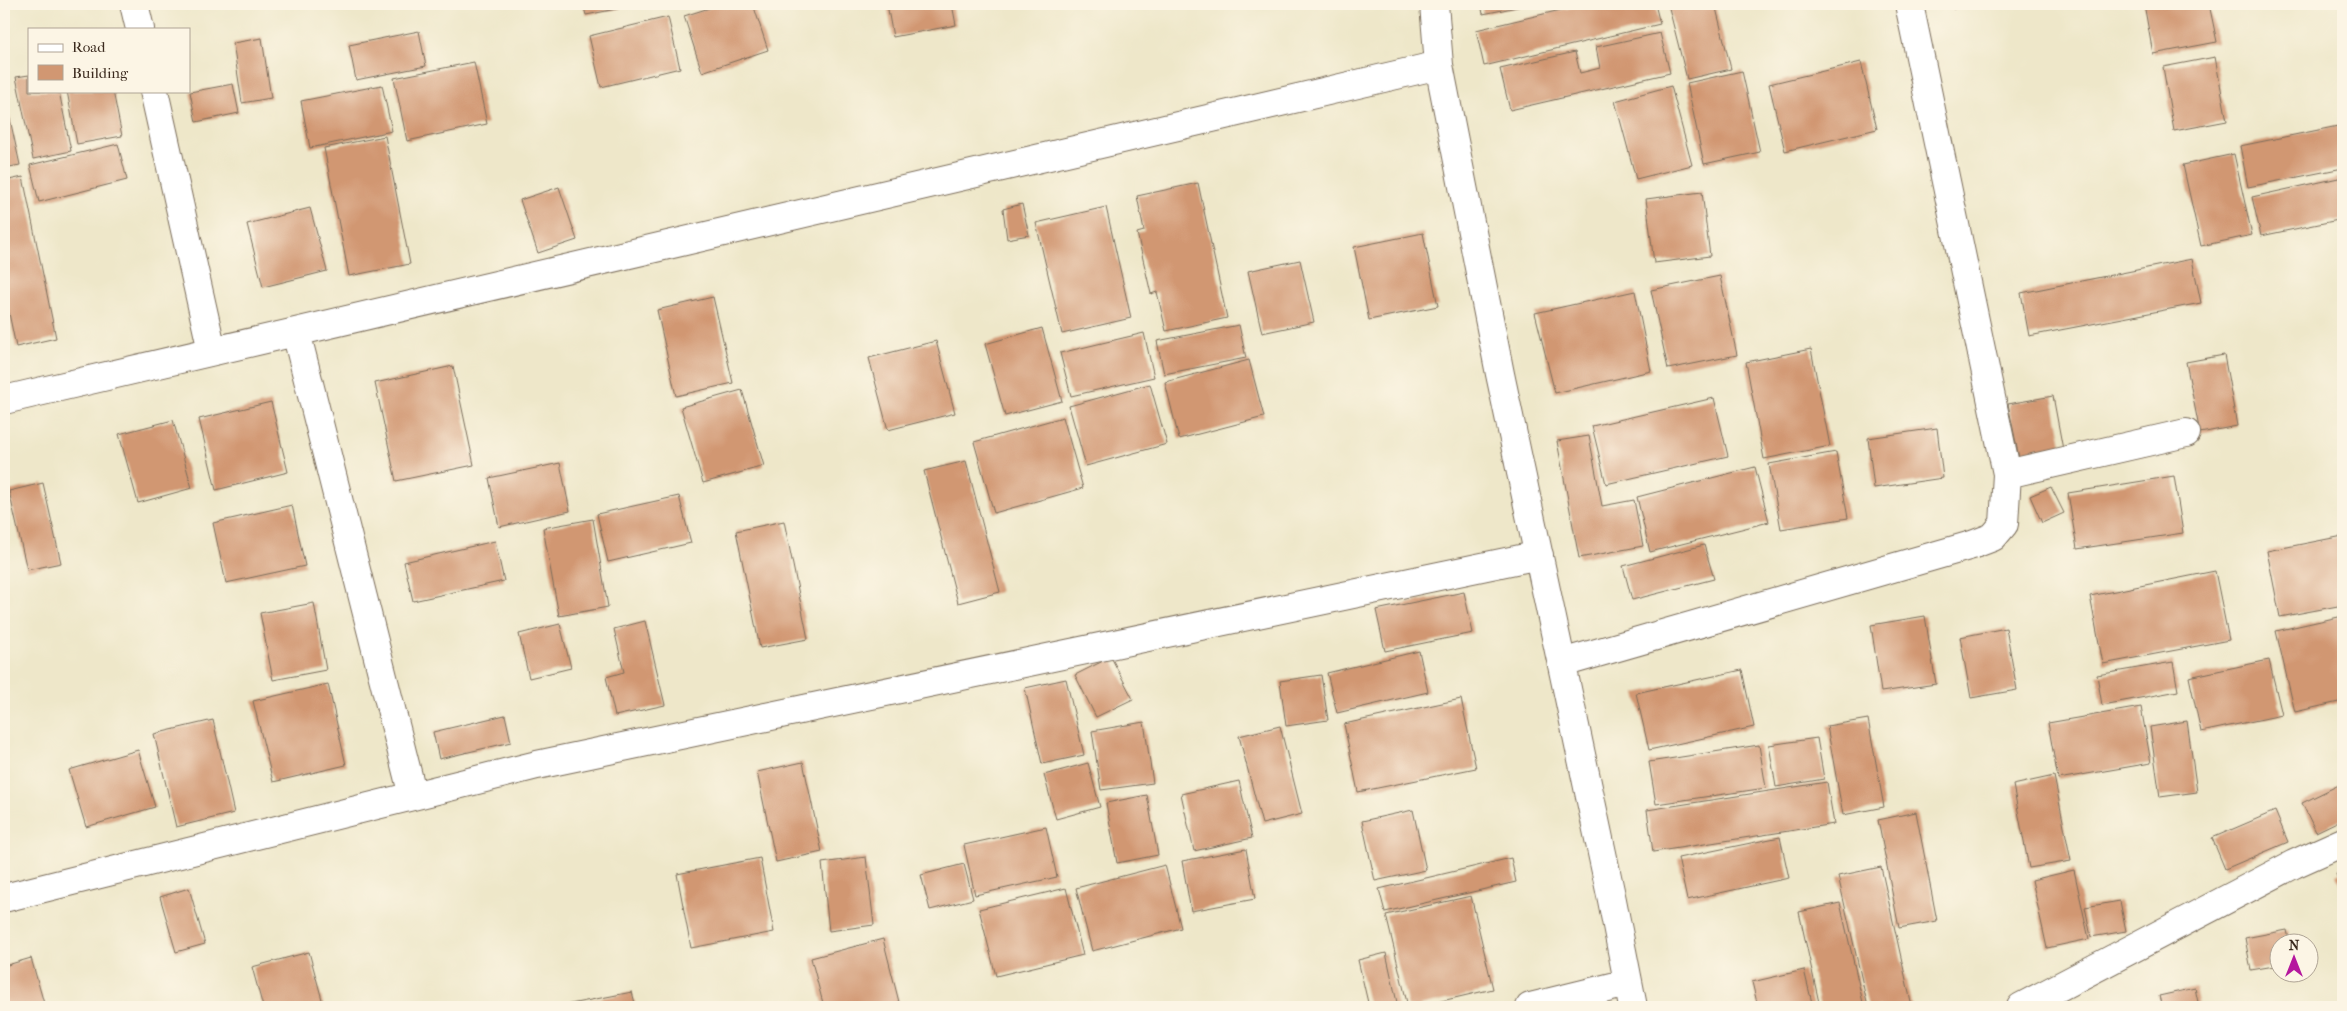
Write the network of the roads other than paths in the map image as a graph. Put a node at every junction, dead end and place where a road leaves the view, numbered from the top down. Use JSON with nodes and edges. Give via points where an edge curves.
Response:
{"nodes":[{"id":1,"x":134,"y":4,"type":"edge"},
{"id":2,"x":1434,"y":4,"type":"edge"},
{"id":3,"x":1909,"y":4,"type":"edge"},
{"id":4,"x":140,"y":28,"type":"edge"},
{"id":5,"x":1439,"y":65,"type":"junction"},
{"id":6,"x":154,"y":92,"type":"edge"},
{"id":7,"x":296,"y":332,"type":"junction"},
{"id":8,"x":212,"y":351,"type":"junction"},
{"id":9,"x":4,"y":400,"type":"edge"},
{"id":10,"x":2186,"y":433,"type":"dead end"},
{"id":11,"x":2007,"y":474,"type":"junction"},
{"id":12,"x":1539,"y":555,"type":"junction"},
{"id":13,"x":1562,"y":663,"type":"junction"},
{"id":14,"x":413,"y":796,"type":"junction"},
{"id":15,"x":2343,"y":842,"type":"edge"},
{"id":16,"x":4,"y":898,"type":"edge"},
{"id":17,"x":1630,"y":995,"type":"edge"},
{"id":18,"x":1530,"y":1007,"type":"edge"},
{"id":19,"x":2021,"y":1007,"type":"edge"}],
"edges":[{"from":1,"to":4,"type":"street"},
{"from":2,"to":5,"type":"street"},
{"from":3,"to":11,"type":"street"},
{"from":5,"to":7,"type":"street"},
{"from":5,"to":12,"type":"street"},
{"from":6,"to":8,"type":"street"},
{"from":7,"to":8,"type":"street"},
{"from":7,"to":14,"type":"street"},
{"from":8,"to":9,"type":"street"},
{"from":10,"to":11,"type":"street"},
{"from":11,"to":13,"type":"street","via":[[2004,524],[1993,537]]},
{"from":12,"to":13,"type":"street"},
{"from":12,"to":14,"type":"street","via":[[547,762]]},
{"from":13,"to":17,"type":"street"},
{"from":14,"to":16,"type":"street"},
{"from":15,"to":19,"type":"street","via":[[2294,864]]},
{"from":17,"to":18,"type":"street"}]}
